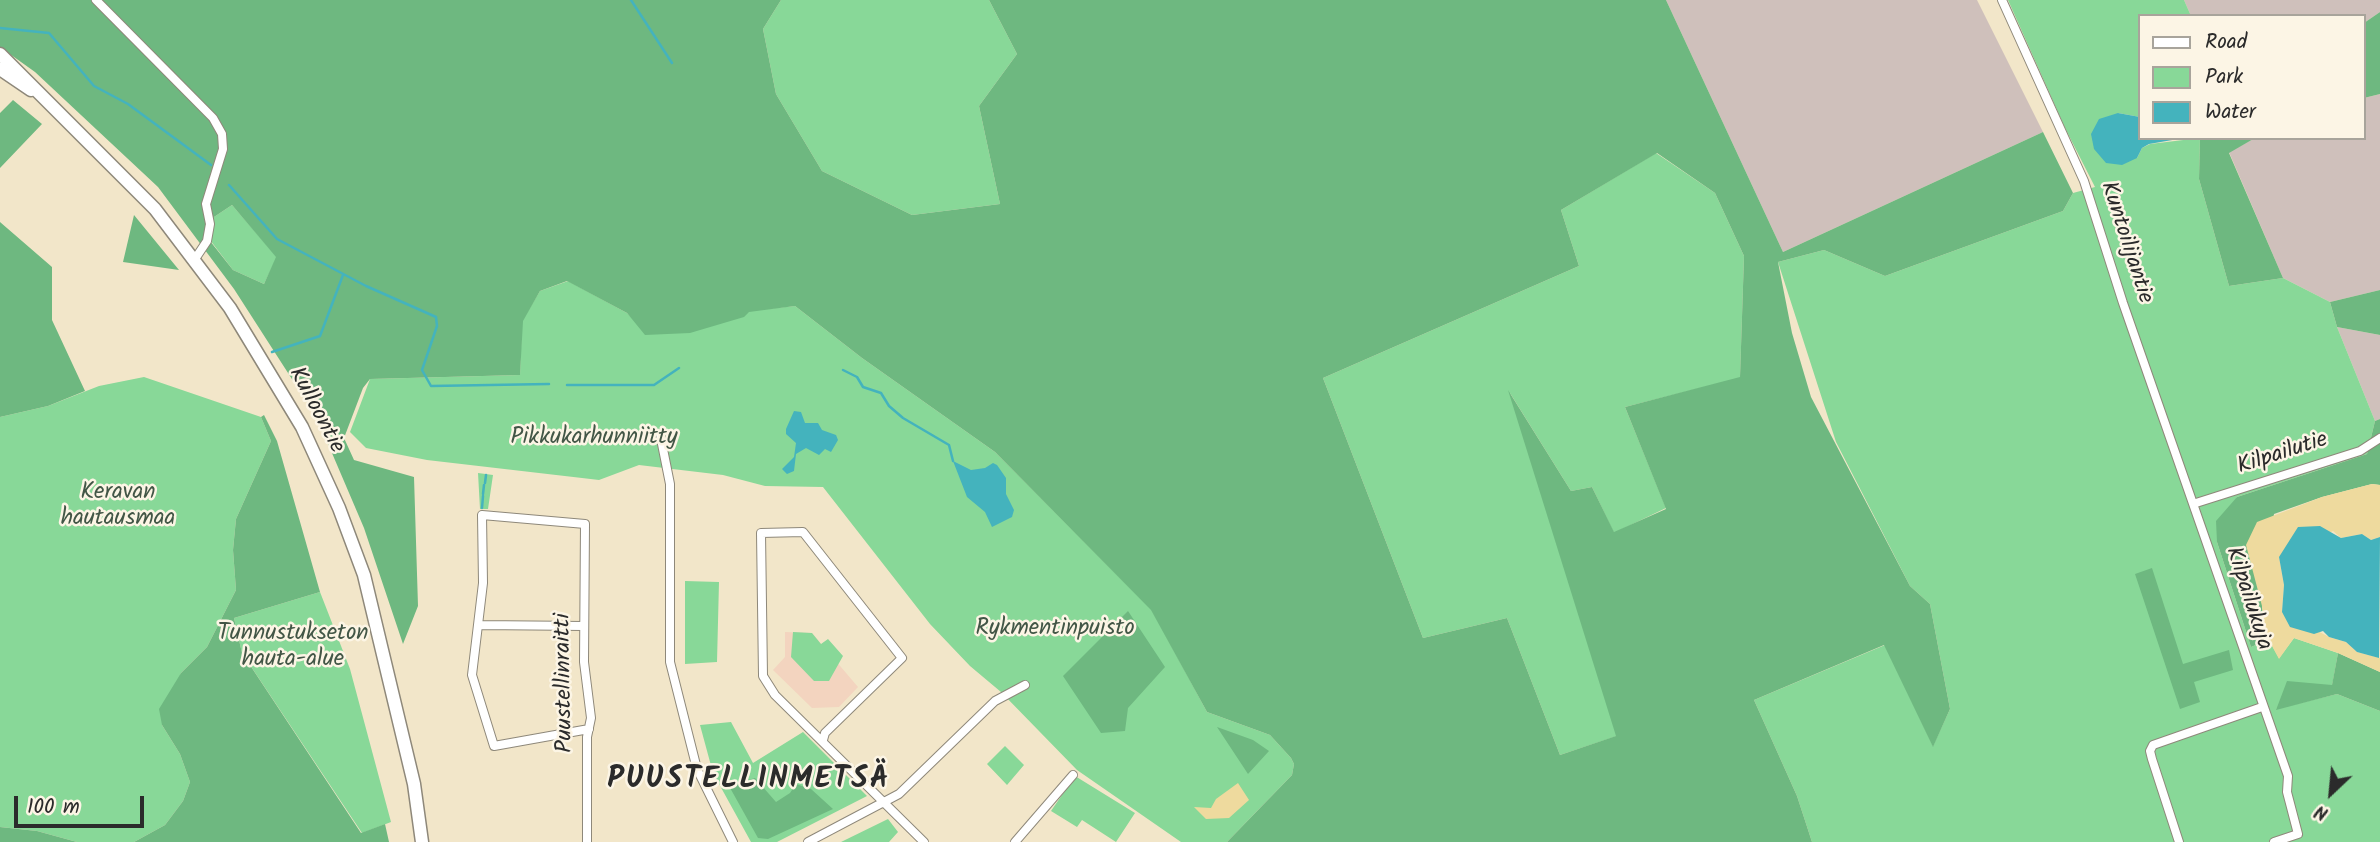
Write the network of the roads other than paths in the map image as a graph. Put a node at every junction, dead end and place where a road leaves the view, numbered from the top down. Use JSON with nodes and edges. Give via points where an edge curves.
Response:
{"nodes":[{"id":1,"x":96,"y":0,"type":"edge"},
{"id":2,"x":2002,"y":0,"type":"edge"},
{"id":3,"x":0,"y":54,"type":"edge"},
{"id":4,"x":0,"y":69,"type":"edge"},
{"id":5,"x":52,"y":103,"type":"junction"},
{"id":6,"x":195,"y":258,"type":"junction"},
{"id":7,"x":660,"y":434,"type":"dead end"},
{"id":8,"x":2380,"y":438,"type":"edge"},
{"id":9,"x":2196,"y":503,"type":"junction"},
{"id":10,"x":479,"y":625,"type":"junction"},
{"id":11,"x":584,"y":626,"type":"junction"},
{"id":12,"x":1026,"y":685,"type":"dead end"},
{"id":13,"x":2262,"y":707,"type":"junction"},
{"id":14,"x":589,"y":730,"type":"junction"},
{"id":15,"x":823,"y":740,"type":"junction"},
{"id":16,"x":1073,"y":775,"type":"dead end"},
{"id":17,"x":417,"y":803,"type":"junction"},
{"id":18,"x":885,"y":803,"type":"junction"},
{"id":19,"x":422,"y":842,"type":"edge"},
{"id":20,"x":430,"y":842,"type":"edge"},
{"id":21,"x":587,"y":842,"type":"edge"},
{"id":22,"x":733,"y":842,"type":"edge"},
{"id":23,"x":808,"y":842,"type":"edge"},
{"id":24,"x":924,"y":842,"type":"edge"},
{"id":25,"x":1015,"y":842,"type":"edge"},
{"id":26,"x":2179,"y":842,"type":"edge"},
{"id":27,"x":2274,"y":842,"type":"edge"}],
"edges":[{"from":1,"to":6,"type":"street","via":[[213,118],[222,134],[223,149],[206,204],[207,241]]},
{"from":2,"to":9,"type":"street","name":"Kuntoilijantie","via":[[2084,181]]},
{"from":3,"to":5,"type":"main road","name":"Kulloontie"},
{"from":4,"to":5,"type":"main road","name":"Kulloontie"},
{"from":5,"to":6,"type":"main road","name":"Kulloontie","via":[[125,175]]},
{"from":6,"to":17,"type":"main road","name":"Kulloontie","via":[[275,380],[340,508],[364,575]]},
{"from":7,"to":22,"type":"street","via":[[670,484],[670,662],[697,769]]},
{"from":8,"to":9,"type":"street","name":"Kilpailutie","via":[[2360,451]]},
{"from":9,"to":13,"type":"street","name":"Kilpailukuja"},
{"from":10,"to":11,"type":"street"},
{"from":10,"to":11,"type":"street","name":"Puustellinraitti","via":[[482,515],[585,524]]},
{"from":10,"to":14,"type":"street","via":[[472,675],[494,746]]},
{"from":11,"to":14,"type":"street","name":"Puustellinraitti"},
{"from":12,"to":18,"type":"street","via":[[995,701]]},
{"from":13,"to":26,"type":"street","via":[[2153,745],[2152,759]]},
{"from":13,"to":27,"type":"street","name":"Kilpailukuja","via":[[2288,776],[2287,792],[2298,834]]},
{"from":14,"to":21,"type":"street","name":"Puustellinraitti"},
{"from":15,"to":15,"type":"street","via":[[824,733],[902,658],[803,531],[761,533],[763,676],[775,695]]},
{"from":15,"to":18,"type":"street"},
{"from":16,"to":25,"type":"street"},
{"from":17,"to":19,"type":"main road","name":"Kulloontie"},
{"from":17,"to":20,"type":"main road","name":"Kulloontie"},
{"from":18,"to":23,"type":"street"},
{"from":18,"to":24,"type":"street"}]}
